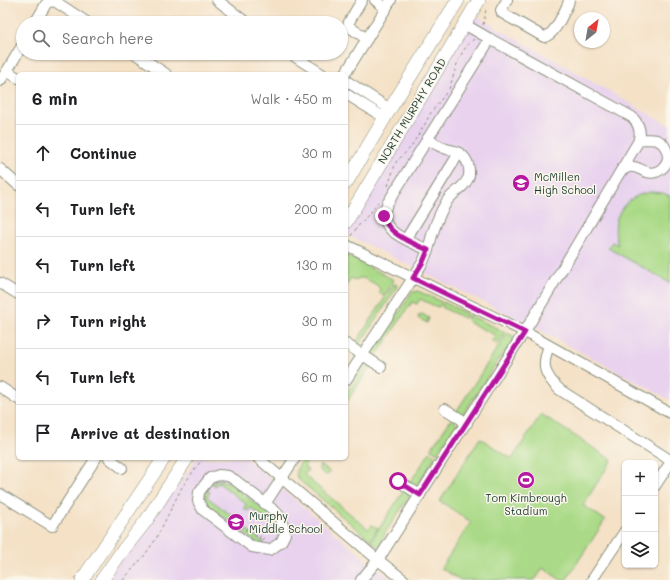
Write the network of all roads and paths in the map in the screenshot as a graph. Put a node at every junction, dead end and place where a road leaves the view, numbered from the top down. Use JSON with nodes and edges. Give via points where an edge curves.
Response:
{"nodes":[{"id":1,"x":217,"y":0,"type":"edge"},
{"id":2,"x":362,"y":0,"type":"edge"},
{"id":3,"x":375,"y":0,"type":"edge"},
{"id":4,"x":458,"y":0,"type":"edge"},
{"id":5,"x":507,"y":0,"type":"edge"},
{"id":6,"x":569,"y":0,"type":"edge"},
{"id":7,"x":50,"y":1,"type":"edge"},
{"id":8,"x":482,"y":3,"type":"edge"},
{"id":9,"x":388,"y":4,"type":"edge"},
{"id":10,"x":39,"y":16,"type":"edge"},
{"id":11,"x":77,"y":16,"type":"edge"},
{"id":12,"x":238,"y":16,"type":"edge"},
{"id":13,"x":464,"y":24,"type":"junction"},
{"id":14,"x":479,"y":32,"type":"junction"},
{"id":15,"x":367,"y":39,"type":"junction"},
{"id":16,"x":490,"y":39,"type":"junction"},
{"id":17,"x":16,"y":57,"type":"edge"},
{"id":18,"x":145,"y":60,"type":"edge"},
{"id":19,"x":300,"y":60,"type":"edge"},
{"id":20,"x":8,"y":72,"type":"junction"},
{"id":21,"x":163,"y":72,"type":"edge"},
{"id":22,"x":319,"y":72,"type":"edge"},
{"id":23,"x":346,"y":72,"type":"edge"},
{"id":24,"x":16,"y":77,"type":"edge"},
{"id":25,"x":0,"y":81,"type":"edge"},
{"id":26,"x":348,"y":82,"type":"edge"},
{"id":27,"x":348,"y":95,"type":"edge"},
{"id":28,"x":387,"y":113,"type":"junction"},
{"id":29,"x":428,"y":139,"type":"junction"},
{"id":30,"x":639,"y":139,"type":"junction"},
{"id":31,"x":459,"y":153,"type":"junction"},
{"id":32,"x":0,"y":169,"type":"edge"},
{"id":33,"x":621,"y":171,"type":"junction"},
{"id":34,"x":348,"y":180,"type":"edge"},
{"id":35,"x":16,"y":183,"type":"edge"},
{"id":36,"x":388,"y":186,"type":"dead end"},
{"id":37,"x":380,"y":199,"type":"dead end"},
{"id":38,"x":348,"y":219,"type":"edge"},
{"id":39,"x":406,"y":239,"type":"junction"},
{"id":40,"x":349,"y":240,"type":"edge"},
{"id":41,"x":428,"y":250,"type":"junction"},
{"id":42,"x":413,"y":278,"type":"junction"},
{"id":43,"x":0,"y":283,"type":"edge"},
{"id":44,"x":16,"y":293,"type":"edge"},
{"id":45,"x":525,"y":332,"type":"junction"},
{"id":46,"x":348,"y":345,"type":"edge"},
{"id":47,"x":549,"y":346,"type":"junction"},
{"id":48,"x":363,"y":355,"type":"junction"},
{"id":49,"x":381,"y":367,"type":"dead end"},
{"id":50,"x":348,"y":377,"type":"edge"},
{"id":51,"x":0,"y":388,"type":"edge"},
{"id":52,"x":16,"y":398,"type":"edge"},
{"id":53,"x":445,"y":409,"type":"dead end"},
{"id":54,"x":670,"y":414,"type":"edge"},
{"id":55,"x":467,"y":423,"type":"junction"},
{"id":56,"x":95,"y":460,"type":"edge"},
{"id":57,"x":112,"y":460,"type":"edge"},
{"id":58,"x":163,"y":460,"type":"edge"},
{"id":59,"x":186,"y":460,"type":"edge"},
{"id":60,"x":202,"y":460,"type":"edge"},
{"id":61,"x":260,"y":460,"type":"edge"},
{"id":62,"x":294,"y":460,"type":"edge"},
{"id":63,"x":670,"y":460,"type":"edge"},
{"id":64,"x":670,"y":463,"type":"edge"},
{"id":65,"x":122,"y":468,"type":"dead end"},
{"id":66,"x":281,"y":478,"type":"junction"},
{"id":67,"x":398,"y":481,"type":"dead end"},
{"id":68,"x":658,"y":481,"type":"edge"},
{"id":69,"x":0,"y":494,"type":"edge"},
{"id":70,"x":420,"y":495,"type":"junction"},
{"id":71,"x":265,"y":504,"type":"junction"},
{"id":72,"x":257,"y":529,"type":"dead end"},
{"id":73,"x":624,"y":532,"type":"edge"},
{"id":74,"x":244,"y":533,"type":"dead end"},
{"id":75,"x":263,"y":533,"type":"dead end"},
{"id":76,"x":254,"y":534,"type":"junction"},
{"id":77,"x":266,"y":536,"type":"dead end"},
{"id":78,"x":259,"y":538,"type":"junction"},
{"id":79,"x":262,"y":540,"type":"junction"},
{"id":80,"x":264,"y":542,"type":"dead end"},
{"id":81,"x":378,"y":560,"type":"junction"},
{"id":82,"x":365,"y":579,"type":"edge"},
{"id":83,"x":82,"y":580,"type":"edge"},
{"id":84,"x":102,"y":580,"type":"edge"},
{"id":85,"x":122,"y":580,"type":"edge"},
{"id":86,"x":404,"y":580,"type":"edge"},
{"id":87,"x":592,"y":580,"type":"edge"}],
"edges":[{"from":1,"to":12,"type":"street"},
{"from":2,"to":15,"type":"street","via":[[348,26]]},
{"from":3,"to":9,"type":"street"},
{"from":4,"to":28,"type":"main road","name":"NORTH MURPHY ROAD"},
{"from":5,"to":6,"type":"street","via":[[501,10],[502,13],[544,37],[553,32]]},
{"from":7,"to":10,"type":"street"},
{"from":7,"to":11,"type":"street","via":[[56,2]]},
{"from":8,"to":13,"type":"main road","name":"NORTH MURPHY ROAD"},
{"from":8,"to":14,"type":"path","via":[[483,24]]},
{"from":9,"to":15,"type":"street"},
{"from":13,"to":14,"type":"street"},
{"from":13,"to":38,"type":"main road","name":"NORTH MURPHY ROAD"},
{"from":14,"to":16,"type":"street"},
{"from":14,"to":36,"type":"path","via":[[456,63],[448,91],[430,114],[410,148],[396,162]]},
{"from":15,"to":23,"type":"street"},
{"from":16,"to":29,"type":"street"},
{"from":16,"to":30,"type":"street","via":[[632,118],[638,123]]},
{"from":17,"to":20,"type":"street"},
{"from":18,"to":21,"type":"street"},
{"from":19,"to":22,"type":"street"},
{"from":20,"to":24,"type":"street"},
{"from":20,"to":25,"type":"street"},
{"from":26,"to":28,"type":"street"},
{"from":27,"to":28,"type":"street"},
{"from":28,"to":34,"type":"main road","name":"NORTH MURPHY ROAD"},
{"from":29,"to":31,"type":"street"},
{"from":29,"to":39,"type":"street","via":[[384,212],[384,221],[390,230]]},
{"from":30,"to":33,"type":"street"},
{"from":30,"to":33,"type":"street","via":[[651,139],[662,144],[667,151],[666,163],[654,173],[632,166]]},
{"from":31,"to":39,"type":"street"},
{"from":31,"to":41,"type":"street","via":[[468,164],[468,177],[442,210]]},
{"from":32,"to":35,"type":"street"},
{"from":33,"to":45,"type":"street"},
{"from":37,"to":40,"type":"path","via":[[372,213],[357,227]]},
{"from":39,"to":41,"type":"street"},
{"from":40,"to":42,"type":"street"},
{"from":41,"to":42,"type":"street"},
{"from":42,"to":45,"type":"street"},
{"from":42,"to":48,"type":"street"},
{"from":43,"to":44,"type":"street"},
{"from":45,"to":47,"type":"street"},
{"from":45,"to":55,"type":"street"},
{"from":46,"to":48,"type":"street"},
{"from":47,"to":54,"type":"street"},
{"from":47,"to":63,"type":"street","via":[[544,358],[545,370],[551,382]]},
{"from":48,"to":49,"type":"street"},
{"from":48,"to":50,"type":"street"},
{"from":51,"to":52,"type":"street"},
{"from":53,"to":55,"type":"street"},
{"from":55,"to":70,"type":"street"},
{"from":56,"to":69,"type":"street","via":[[52,526]]},
{"from":57,"to":65,"type":"street"},
{"from":58,"to":83,"type":"main road"},
{"from":59,"to":84,"type":"main road","via":[[146,521]]},
{"from":60,"to":85,"type":"path","via":[[182,487],[156,539]]},
{"from":61,"to":66,"type":"street"},
{"from":62,"to":66,"type":"street"},
{"from":64,"to":68,"type":"street"},
{"from":66,"to":71,"type":"street"},
{"from":66,"to":81,"type":"street"},
{"from":67,"to":70,"type":"street"},
{"from":70,"to":81,"type":"street"},
{"from":71,"to":71,"type":"street","via":[[228,476],[210,478],[199,492],[198,501],[203,510],[252,548],[270,550],[281,542],[285,534],[281,518]]},
{"from":72,"to":76,"type":"path"},
{"from":73,"to":87,"type":"street"},
{"from":74,"to":76,"type":"path","via":[[247,528]]},
{"from":75,"to":78,"type":"path"},
{"from":76,"to":78,"type":"path"},
{"from":77,"to":79,"type":"path"},
{"from":78,"to":79,"type":"path"},
{"from":79,"to":80,"type":"path"},
{"from":81,"to":82,"type":"street"},
{"from":81,"to":86,"type":"street"}]}
